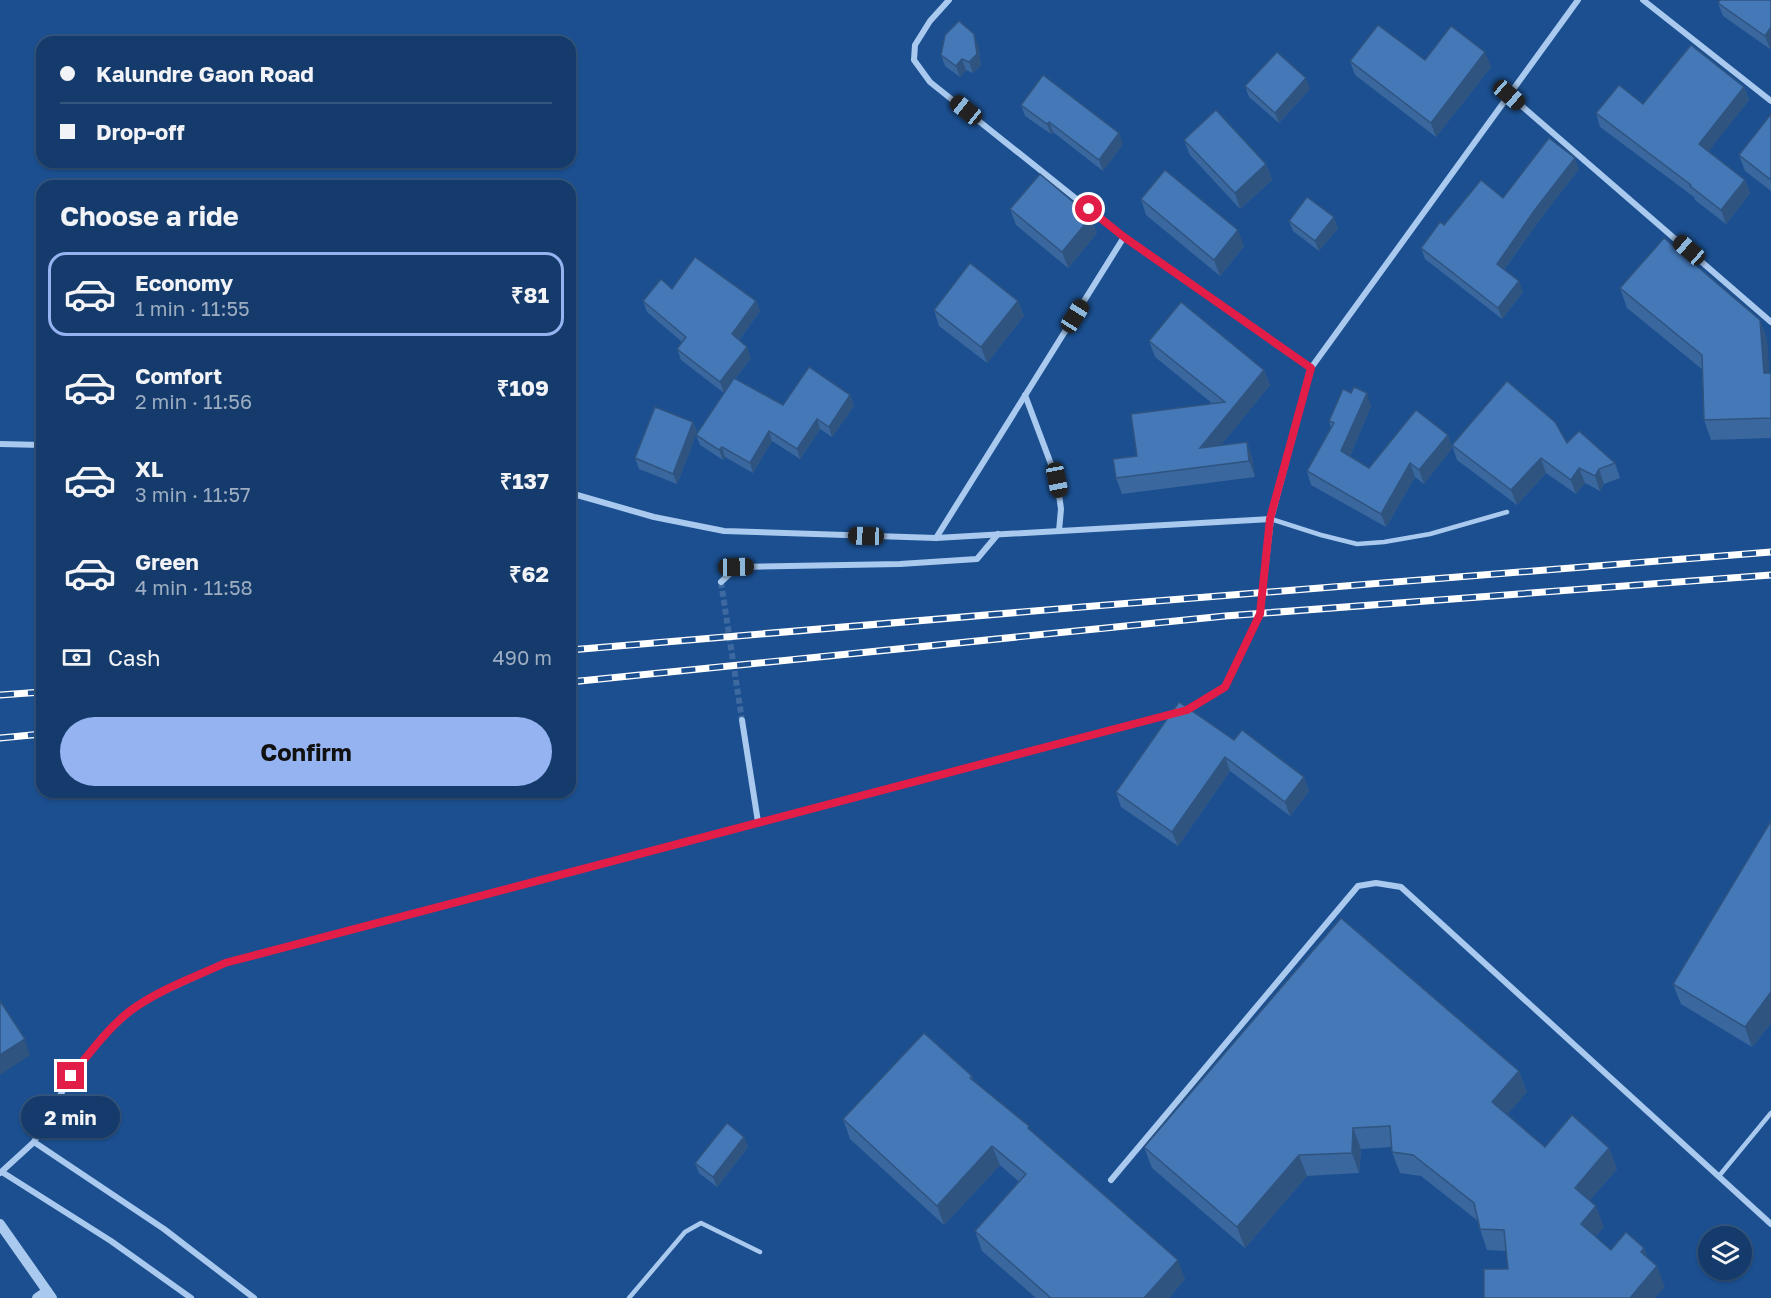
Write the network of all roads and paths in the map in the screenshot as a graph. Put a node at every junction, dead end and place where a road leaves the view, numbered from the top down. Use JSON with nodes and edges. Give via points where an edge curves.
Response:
{"nodes":[{"id":1,"x":949,"y":0,"type":"edge"},
{"id":2,"x":1578,"y":0,"type":"edge"},
{"id":3,"x":1643,"y":0,"type":"edge"},
{"id":4,"x":1509,"y":95,"type":"junction"},
{"id":5,"x":1771,"y":101,"type":"edge"},
{"id":6,"x":1124,"y":237,"type":"junction"},
{"id":7,"x":1771,"y":322,"type":"edge"},
{"id":8,"x":1311,"y":368,"type":"junction"},
{"id":9,"x":1026,"y":395,"type":"junction"},
{"id":10,"x":0,"y":444,"type":"edge"},
{"id":11,"x":36,"y":445,"type":"edge"},
{"id":12,"x":576,"y":495,"type":"edge"},
{"id":13,"x":1507,"y":512,"type":"dead end"},
{"id":14,"x":1270,"y":519,"type":"junction"},
{"id":15,"x":1059,"y":531,"type":"junction"},
{"id":16,"x":998,"y":534,"type":"junction"},
{"id":17,"x":936,"y":538,"type":"junction"},
{"id":18,"x":721,"y":582,"type":"dead end"},
{"id":19,"x":742,"y":720,"type":"tunnel mouth"},
{"id":20,"x":758,"y":822,"type":"junction"},
{"id":21,"x":1771,"y":1113,"type":"edge"},
{"id":22,"x":34,"y":1142,"type":"junction"},
{"id":23,"x":1,"y":1172,"type":"edge"},
{"id":24,"x":1719,"y":1176,"type":"junction"},
{"id":25,"x":1111,"y":1180,"type":"dead end"},
{"id":26,"x":0,"y":1224,"type":"edge"},
{"id":27,"x":1771,"y":1224,"type":"edge"},
{"id":28,"x":760,"y":1252,"type":"dead end"},
{"id":29,"x":49,"y":1295,"type":"edge"},
{"id":30,"x":37,"y":1298,"type":"edge"},
{"id":31,"x":191,"y":1298,"type":"edge"},
{"id":32,"x":254,"y":1298,"type":"edge"},
{"id":33,"x":629,"y":1298,"type":"edge"}],
"edges":[{"from":1,"to":6,"type":"street","via":[[915,45],[914,60],[930,82]]},
{"from":2,"to":4,"type":"street"},
{"from":3,"to":5,"type":"street"},
{"from":4,"to":7,"type":"street"},
{"from":4,"to":8,"type":"street"},
{"from":6,"to":8,"type":"street"},
{"from":6,"to":9,"type":"street"},
{"from":8,"to":14,"type":"street"},
{"from":9,"to":15,"type":"street","via":[[1057,480]]},
{"from":9,"to":17,"type":"street"},
{"from":10,"to":11,"type":"street"},
{"from":12,"to":17,"type":"street","via":[[654,517],[724,531]]},
{"from":13,"to":14,"type":"lane","via":[[1430,534],[1357,544]]},
{"from":14,"to":15,"type":"street"},
{"from":14,"to":20,"type":"street","via":[[1260,614],[1225,687],[1187,710]]},
{"from":15,"to":16,"type":"street"},
{"from":16,"to":17,"type":"street"},
{"from":16,"to":18,"type":"street","via":[[977,559],[736,567]]},
{"from":19,"to":20,"type":"street"},
{"from":20,"to":22,"type":"street","via":[[225,963],[153,996],[122,1018],[71,1076]]},
{"from":21,"to":24,"type":"lane"},
{"from":22,"to":23,"type":"street"},
{"from":22,"to":32,"type":"street","via":[[164,1229]]},
{"from":23,"to":31,"type":"street","via":[[111,1241]]},
{"from":24,"to":25,"type":"street","via":[[1401,887],[1376,884],[1358,886]]},
{"from":24,"to":27,"type":"street"},
{"from":26,"to":29,"type":"street"},
{"from":28,"to":33,"type":"lane","via":[[701,1223],[685,1232]]},
{"from":29,"to":30,"type":"street"}]}
